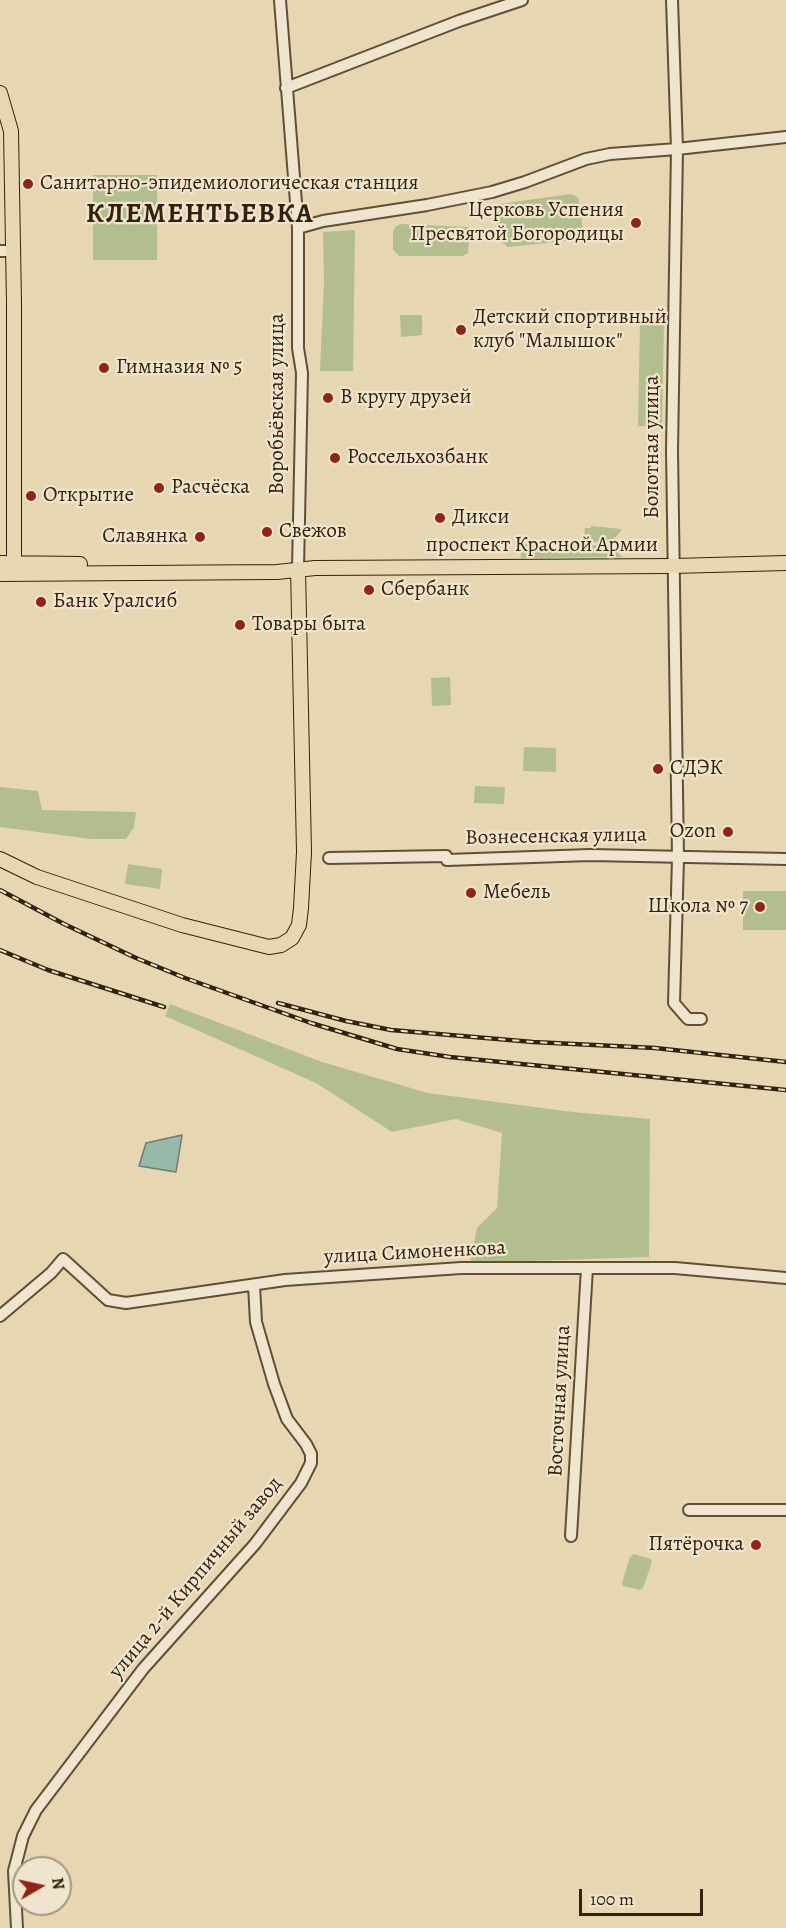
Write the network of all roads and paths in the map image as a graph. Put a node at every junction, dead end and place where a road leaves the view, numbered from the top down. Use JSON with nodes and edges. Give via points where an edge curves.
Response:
{"nodes":[{"id":1,"x":280,"y":0,"type":"edge"},
{"id":2,"x":522,"y":0,"type":"edge"},
{"id":3,"x":672,"y":0,"type":"edge"},
{"id":4,"x":286,"y":88,"type":"junction"},
{"id":5,"x":0,"y":93,"type":"edge"},
{"id":6,"x":786,"y":137,"type":"edge"},
{"id":7,"x":677,"y":149,"type":"junction"},
{"id":8,"x":297,"y":228,"type":"junction"},
{"id":9,"x":7,"y":251,"type":"edge"},
{"id":10,"x":7,"y":563,"type":"edge"},
{"id":11,"x":786,"y":563,"type":"edge"},
{"id":12,"x":673,"y":566,"type":"junction"},
{"id":13,"x":298,"y":568,"type":"junction"},
{"id":14,"x":0,"y":574,"type":"edge"},
{"id":15,"x":329,"y":858,"type":"dead end"},
{"id":16,"x":678,"y":858,"type":"junction"},
{"id":17,"x":0,"y":859,"type":"edge"},
{"id":18,"x":786,"y":859,"type":"edge"},
{"id":19,"x":701,"y":1019,"type":"dead end"},
{"id":20,"x":587,"y":1268,"type":"junction"},
{"id":21,"x":786,"y":1278,"type":"edge"},
{"id":22,"x":254,"y":1285,"type":"junction"},
{"id":23,"x":0,"y":1316,"type":"edge"},
{"id":24,"x":689,"y":1510,"type":"dead end"},
{"id":25,"x":786,"y":1510,"type":"edge"},
{"id":26,"x":571,"y":1536,"type":"dead end"},
{"id":27,"x":17,"y":1928,"type":"edge"}],
"edges":[{"from":1,"to":4,"type":"street","name":"Воробьёвская улица"},
{"from":2,"to":4,"type":"street"},
{"from":3,"to":7,"type":"street","name":"Болотная улица"},
{"from":4,"to":8,"type":"street","name":"Воробьёвская улица"},
{"from":5,"to":9,"type":"main road","via":[[11,131]]},
{"from":6,"to":7,"type":"street"},
{"from":7,"to":8,"type":"street","via":[[586,159],[492,192],[323,220]]},
{"from":7,"to":12,"type":"street","name":"Болотная улица"},
{"from":8,"to":13,"type":"street","name":"Воробьёвская улица","via":[[298,348],[302,373]]},
{"from":9,"to":10,"type":"main road"},
{"from":10,"to":13,"type":"main road","name":"проспект Красной Армии"},
{"from":11,"to":12,"type":"main road","name":"проспект Красной Армии"},
{"from":12,"to":13,"type":"main road","name":"проспект Красной Армии"},
{"from":12,"to":16,"type":"street","name":"Болотная улица"},
{"from":13,"to":14,"type":"main road","name":"проспект Красной Армии","via":[[277,572]]},
{"from":13,"to":17,"type":"main road","name":"Воробьёвская улица","via":[[304,852],[302,908],[292,938],[269,947],[182,925],[37,877]]},
{"from":15,"to":16,"type":"street","name":"Вознесенская улица"},
{"from":16,"to":18,"type":"street","name":"Вознесенская улица"},
{"from":16,"to":19,"type":"street","name":"Болотная улица","via":[[674,1003],[688,1019]]},
{"from":20,"to":21,"type":"street","name":"улица Симоненкова","via":[[675,1268]]},
{"from":20,"to":22,"type":"street","name":"улица Симоненкова","via":[[461,1268]]},
{"from":20,"to":26,"type":"street","name":"Восточная улица"},
{"from":22,"to":23,"type":"street","name":"улица Симоненкова","via":[[126,1303],[108,1300],[63,1259]]},
{"from":22,"to":27,"type":"street","name":"улица 2-й Кирпичный завод","via":[[256,1322],[274,1384],[287,1419],[311,1454],[311,1463],[301,1483],[255,1544],[143,1669],[36,1810],[23,1836],[14,1871]]},
{"from":24,"to":25,"type":"street"}]}
